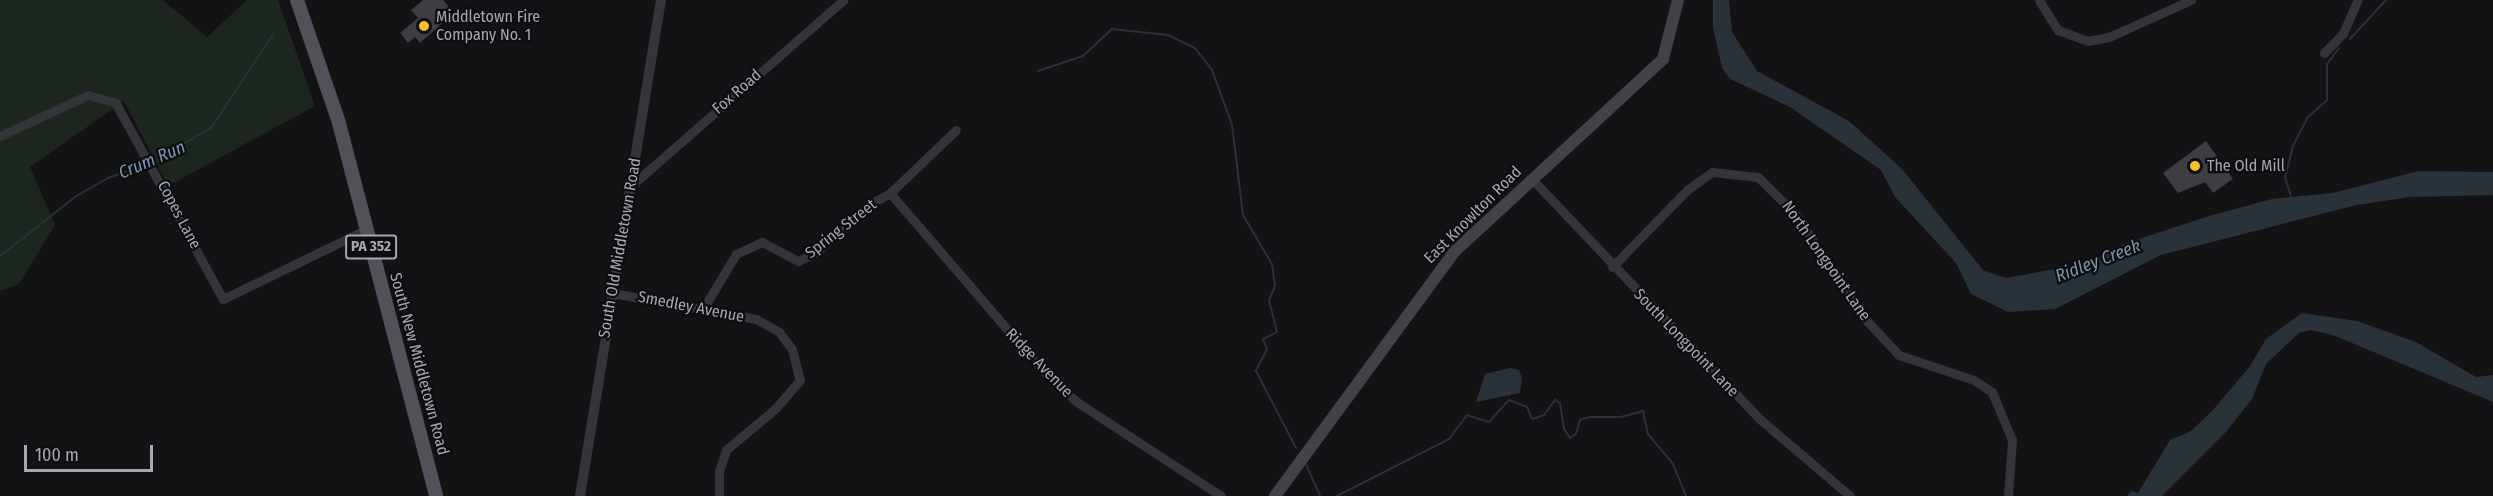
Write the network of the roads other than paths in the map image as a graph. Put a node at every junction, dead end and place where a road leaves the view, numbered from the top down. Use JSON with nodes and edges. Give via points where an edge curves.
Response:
{"nodes":[{"id":1,"x":297,"y":0,"type":"edge"},
{"id":2,"x":662,"y":0,"type":"edge"},
{"id":3,"x":843,"y":0,"type":"edge"},
{"id":4,"x":1678,"y":0,"type":"edge"},
{"id":5,"x":2039,"y":0,"type":"edge"},
{"id":6,"x":2191,"y":0,"type":"edge"},
{"id":7,"x":2358,"y":0,"type":"edge"},
{"id":8,"x":2324,"y":53,"type":"dead end"},
{"id":9,"x":956,"y":130,"type":"dead end"},
{"id":10,"x":0,"y":136,"type":"edge"},
{"id":11,"x":1532,"y":179,"type":"junction"},
{"id":12,"x":632,"y":185,"type":"junction"},
{"id":13,"x":890,"y":193,"type":"junction"},
{"id":14,"x":367,"y":229,"type":"junction"},
{"id":15,"x":1612,"y":267,"type":"junction"},
{"id":16,"x":612,"y":292,"type":"junction"},
{"id":17,"x":703,"y":309,"type":"junction"},
{"id":18,"x":436,"y":496,"type":"edge"},
{"id":19,"x":580,"y":496,"type":"edge"},
{"id":20,"x":719,"y":496,"type":"edge"},
{"id":21,"x":1221,"y":496,"type":"edge"},
{"id":22,"x":1275,"y":496,"type":"edge"},
{"id":23,"x":1850,"y":496,"type":"edge"},
{"id":24,"x":2008,"y":496,"type":"edge"}],
"edges":[{"from":1,"to":14,"type":"main road","name":"South New Middletown Road","number":"PA 352","via":[[329,90]]},
{"from":2,"to":12,"type":"street","name":"South Old Middletown Road"},
{"from":3,"to":12,"type":"street","name":"Fox Road"},
{"from":4,"to":11,"type":"main road","name":"East Knowlton Road","via":[[1663,59]]},
{"from":5,"to":6,"type":"street","via":[[2058,30],[2088,41],[2109,37]]},
{"from":7,"to":8,"type":"street","via":[[2343,33]]},
{"from":9,"to":13,"type":"street","name":"Spring Street"},
{"from":10,"to":14,"type":"street","name":"Copes Lane","via":[[88,95],[115,102],[223,299]]},
{"from":11,"to":15,"type":"street","name":"South Longpoint Lane"},
{"from":11,"to":22,"type":"main road","name":"East Knowlton Road","via":[[1438,271]]},
{"from":12,"to":16,"type":"street","name":"South Old Middletown Road"},
{"from":13,"to":17,"type":"street","name":"Spring Street","via":[[798,261],[762,242],[750,244],[736,254]]},
{"from":13,"to":21,"type":"street","name":"Ridge Avenue","via":[[1045,373],[1077,402]]},
{"from":14,"to":18,"type":"main road","name":"South New Middletown Road","number":"PA 352"},
{"from":15,"to":23,"type":"street","name":"South Longpoint Lane","via":[[1761,420]]},
{"from":15,"to":24,"type":"street","name":"North Longpoint Lane","via":[[1687,190],[1712,172],[1758,177],[1796,215],[1865,319],[1899,355],[1974,380],[1992,392],[2012,440]]},
{"from":16,"to":17,"type":"street","name":"Smedley Avenue"},
{"from":16,"to":19,"type":"street","name":"South Old Middletown Road"},
{"from":17,"to":20,"type":"street","name":"Smedley Avenue","via":[[764,324],[779,332],[799,365],[800,380],[789,395],[726,450],[719,471]]}]}
